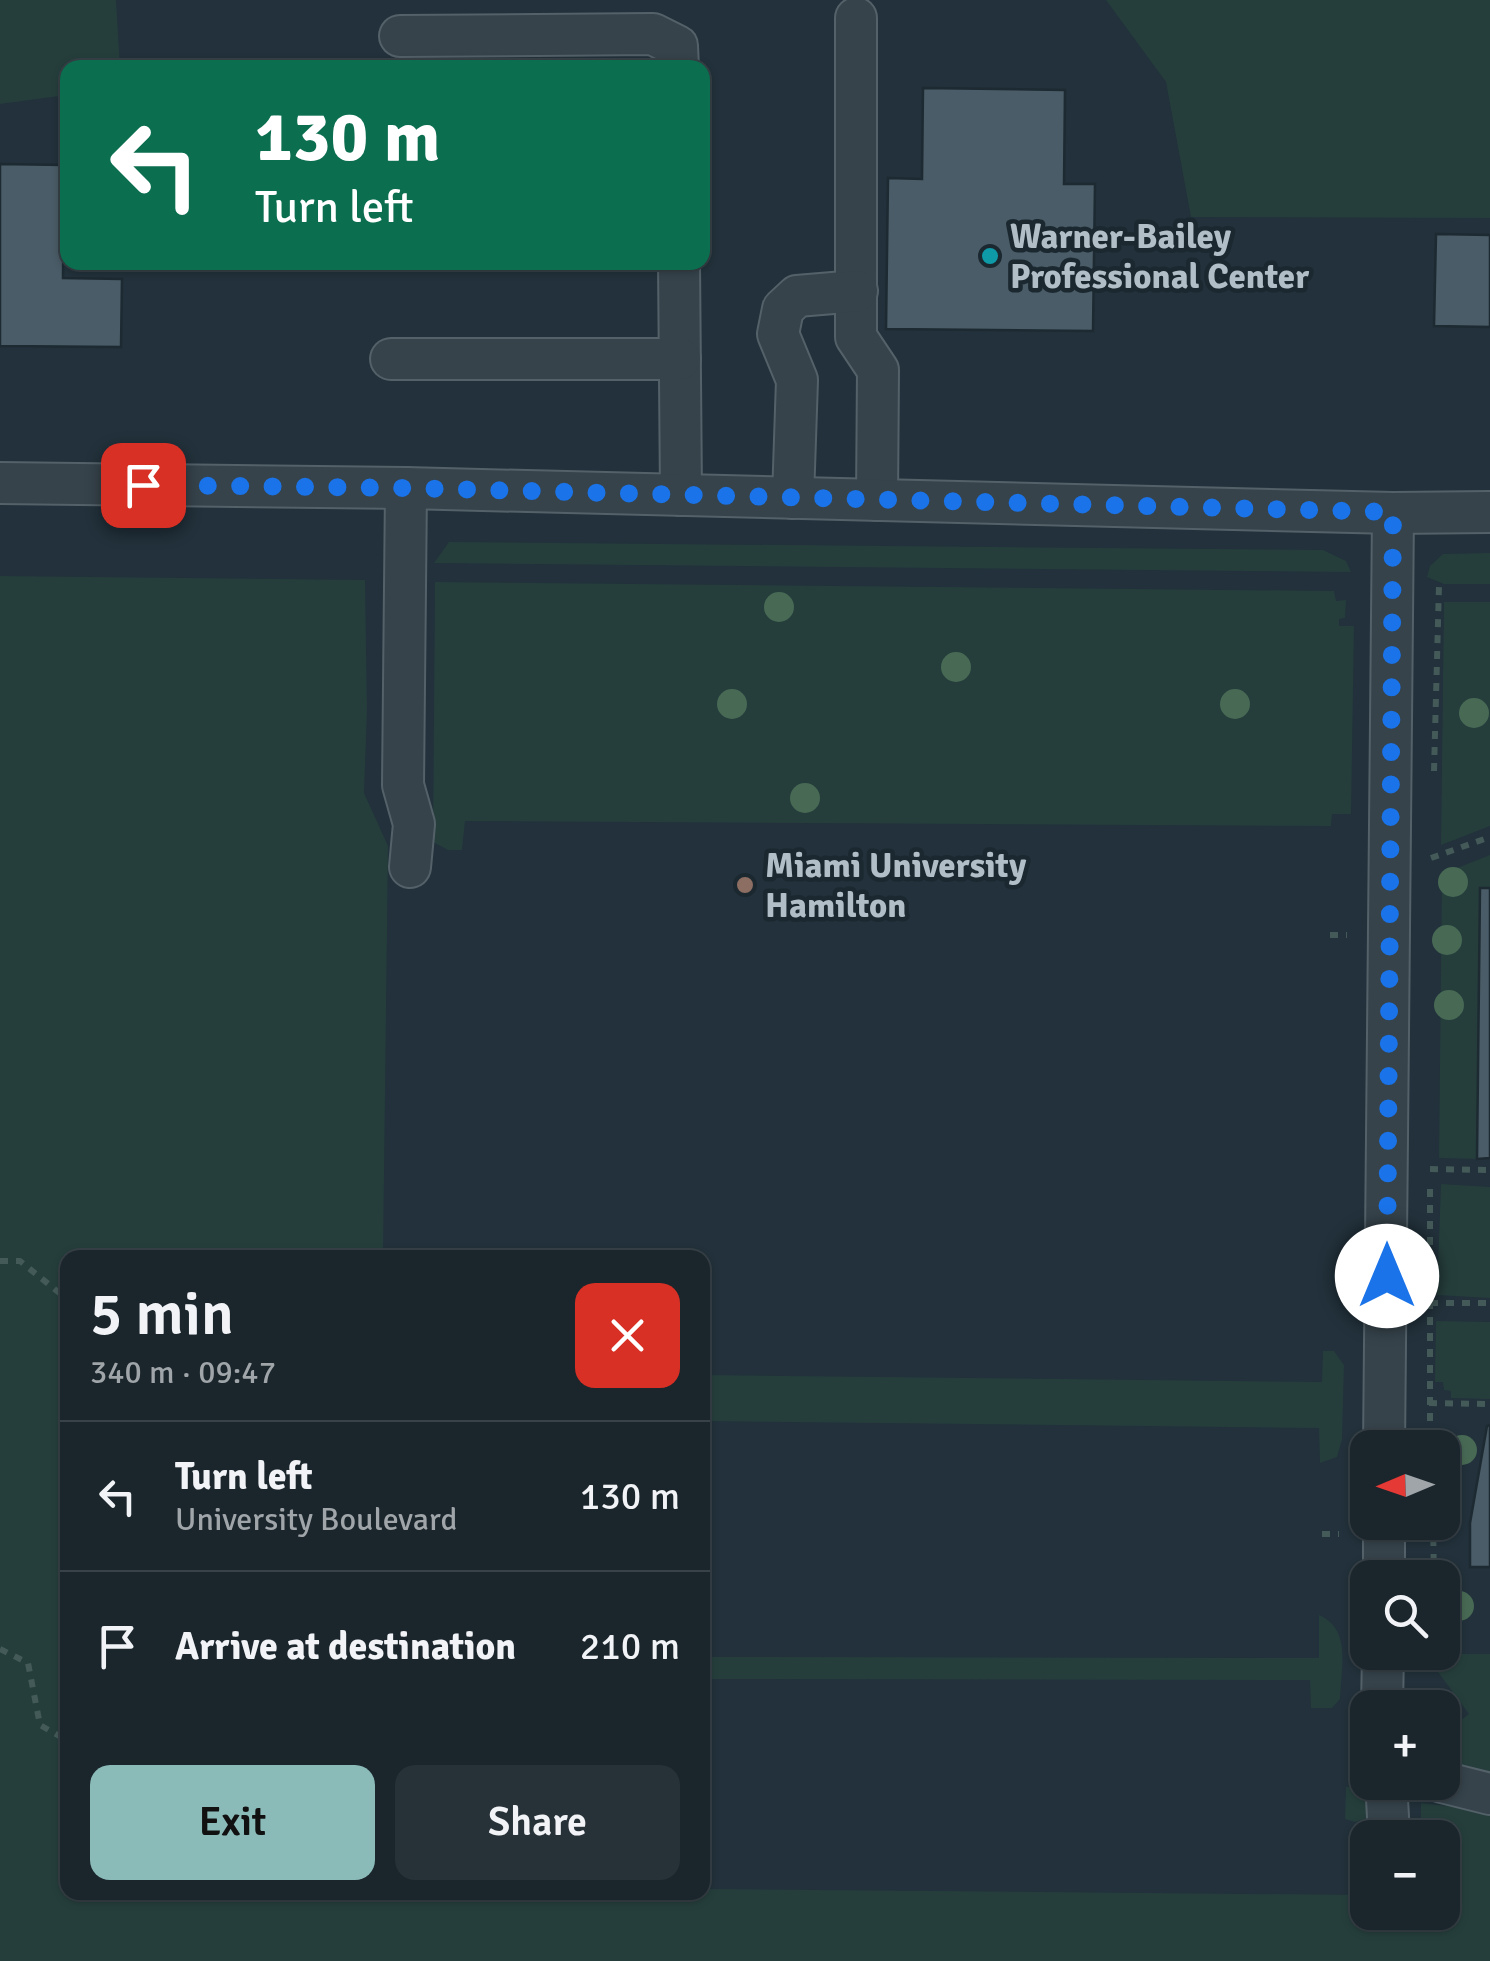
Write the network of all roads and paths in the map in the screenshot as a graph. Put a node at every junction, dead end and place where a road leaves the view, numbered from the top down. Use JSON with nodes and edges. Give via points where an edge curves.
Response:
{"nodes":[{"id":1,"x":856,"y":18,"type":"dead end"},
{"id":2,"x":400,"y":36,"type":"dead end"},
{"id":3,"x":678,"y":60,"type":"edge"},
{"id":4,"x":679,"y":270,"type":"edge"},
{"id":5,"x":857,"y":291,"type":"junction"},
{"id":6,"x":392,"y":359,"type":"dead end"},
{"id":7,"x":680,"y":359,"type":"junction"},
{"id":8,"x":0,"y":483,"type":"edge"},
{"id":9,"x":406,"y":488,"type":"junction"},
{"id":10,"x":681,"y":495,"type":"junction"},
{"id":11,"x":793,"y":498,"type":"junction"},
{"id":12,"x":877,"y":500,"type":"junction"},
{"id":13,"x":1393,"y":512,"type":"junction"},
{"id":14,"x":1490,"y":512,"type":"edge"},
{"id":15,"x":1439,"y":584,"type":"dead end"},
{"id":16,"x":1434,"y":780,"type":"dead end"},
{"id":17,"x":1432,"y":838,"type":"dead end"},
{"id":18,"x":1490,"y":838,"type":"edge"},
{"id":19,"x":1431,"y":858,"type":"junction"},
{"id":20,"x":410,"y":867,"type":"dead end"},
{"id":21,"x":1431,"y":876,"type":"dead end"},
{"id":22,"x":1330,"y":935,"type":"dead end"},
{"id":23,"x":1347,"y":935,"type":"dead end"},
{"id":24,"x":1490,"y":1170,"type":"edge"},
{"id":25,"x":0,"y":1261,"type":"edge"},
{"id":26,"x":60,"y":1294,"type":"edge"},
{"id":27,"x":1430,"y":1303,"type":"junction"},
{"id":28,"x":1490,"y":1303,"type":"edge"},
{"id":29,"x":1429,"y":1402,"type":"junction"},
{"id":30,"x":1490,"y":1404,"type":"edge"},
{"id":31,"x":1384,"y":1430,"type":"edge"},
{"id":32,"x":1430,"y":1430,"type":"edge"},
{"id":33,"x":1322,"y":1534,"type":"dead end"},
{"id":34,"x":1339,"y":1534,"type":"dead end"},
{"id":35,"x":0,"y":1649,"type":"edge"},
{"id":36,"x":60,"y":1736,"type":"edge"},
{"id":37,"x":1460,"y":1786,"type":"edge"},
{"id":38,"x":1490,"y":1794,"type":"edge"}],
"edges":[{"from":1,"to":5,"type":"street"},
{"from":2,"to":3,"type":"street","via":[[653,34],[677,46]]},
{"from":4,"to":7,"type":"street"},
{"from":5,"to":11,"type":"street","via":[[797,296],[783,308],[778,334],[798,380]]},
{"from":5,"to":12,"type":"street","via":[[856,337],[878,370]]},
{"from":6,"to":7,"type":"street"},
{"from":7,"to":10,"type":"street"},
{"from":8,"to":9,"type":"street"},
{"from":9,"to":10,"type":"street"},
{"from":9,"to":20,"type":"street","via":[[403,785],[414,824]]},
{"from":10,"to":11,"type":"street"},
{"from":11,"to":12,"type":"street"},
{"from":12,"to":13,"type":"street"},
{"from":13,"to":14,"type":"street"},
{"from":13,"to":31,"type":"street"},
{"from":15,"to":16,"type":"path"},
{"from":17,"to":19,"type":"path"},
{"from":18,"to":19,"type":"path"},
{"from":19,"to":21,"type":"path"},
{"from":22,"to":23,"type":"path"},
{"from":24,"to":27,"type":"path","via":[[1430,1169]]},
{"from":25,"to":26,"type":"path","via":[[20,1261]]},
{"from":27,"to":28,"type":"path"},
{"from":27,"to":29,"type":"path"},
{"from":29,"to":30,"type":"path"},
{"from":29,"to":32,"type":"path"},
{"from":33,"to":34,"type":"path"},
{"from":35,"to":36,"type":"path","via":[[28,1663],[40,1725]]},
{"from":37,"to":38,"type":"street"}]}
